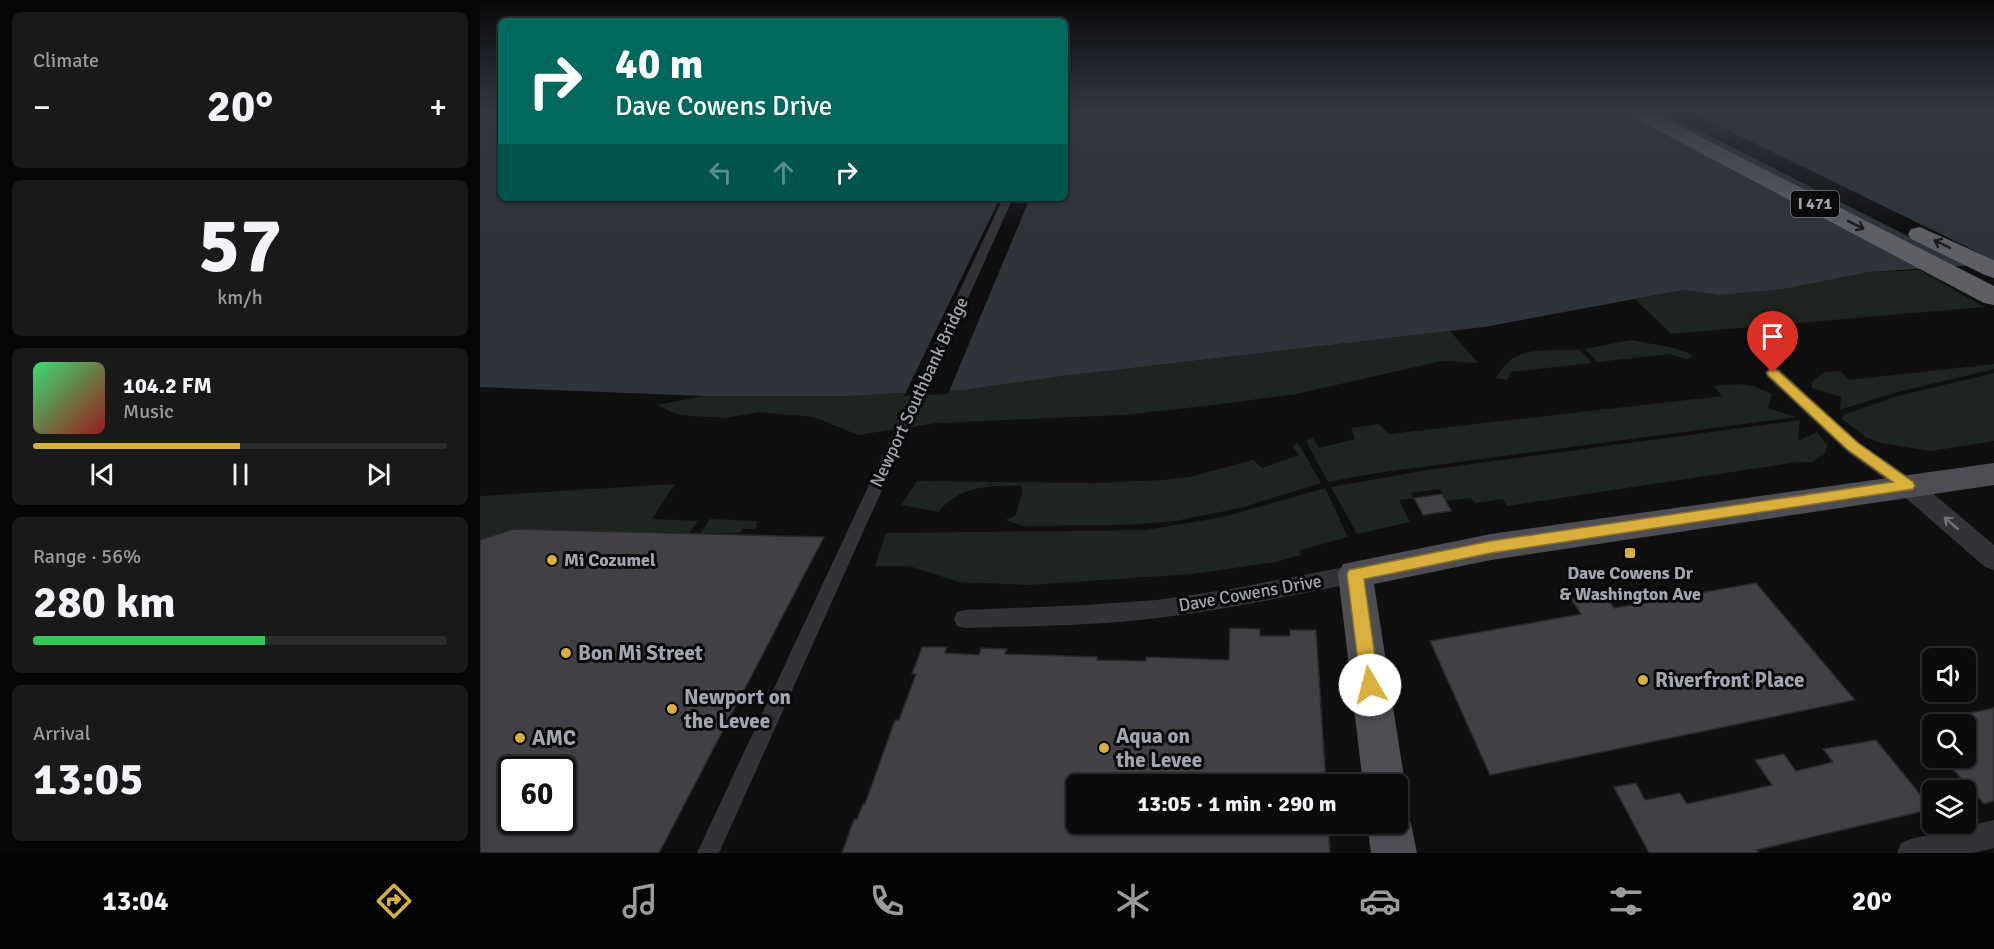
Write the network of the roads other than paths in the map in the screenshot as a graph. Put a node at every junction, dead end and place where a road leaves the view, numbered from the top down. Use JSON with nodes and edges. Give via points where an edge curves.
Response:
{"nodes":[{"id":1,"x":1713,"y":151,"type":"edge"},
{"id":2,"x":1753,"y":151,"type":"edge"},
{"id":3,"x":1007,"y":201,"type":"edge"},
{"id":4,"x":1865,"y":206,"type":"dead end"},
{"id":5,"x":1898,"y":222,"type":"dead end"},
{"id":6,"x":1994,"y":270,"type":"edge"},
{"id":7,"x":1994,"y":297,"type":"edge"},
{"id":8,"x":1773,"y":373,"type":"dead end"},
{"id":9,"x":1994,"y":474,"type":"edge"},
{"id":10,"x":1908,"y":486,"type":"junction"},
{"id":11,"x":1994,"y":560,"type":"edge"},
{"id":12,"x":1355,"y":574,"type":"junction"},
{"id":13,"x":966,"y":619,"type":"dead end"},
{"id":14,"x":1383,"y":774,"type":"edge"},
{"id":15,"x":1391,"y":834,"type":"edge"},
{"id":16,"x":1994,"y":834,"type":"edge"},
{"id":17,"x":710,"y":848,"type":"edge"},
{"id":18,"x":1394,"y":853,"type":"edge"},
{"id":19,"x":1911,"y":853,"type":"edge"}],
"edges":[{"from":1,"to":7,"type":"highway","number":"I 471","one_way":true},
{"from":2,"to":4,"type":"highway","number":"I 471"},
{"from":3,"to":17,"type":"street","name":"Newport Southbank Bridge"},
{"from":6,"to":5,"type":"highway","one_way":true},
{"from":8,"to":10,"type":"street","via":[[1853,447]]},
{"from":9,"to":10,"type":"main road","name":"Dave Cowens Drive"},
{"from":11,"to":10,"type":"street","one_way":true},
{"from":10,"to":12,"type":"main road","name":"Dave Cowens Drive","via":[[1491,547]]},
{"from":12,"to":13,"type":"street","name":"Dave Cowens Drive","via":[[1158,609]]},
{"from":12,"to":14,"type":"main road"},
{"from":15,"to":18,"type":"main road"},
{"from":16,"to":19,"type":"street"}]}
